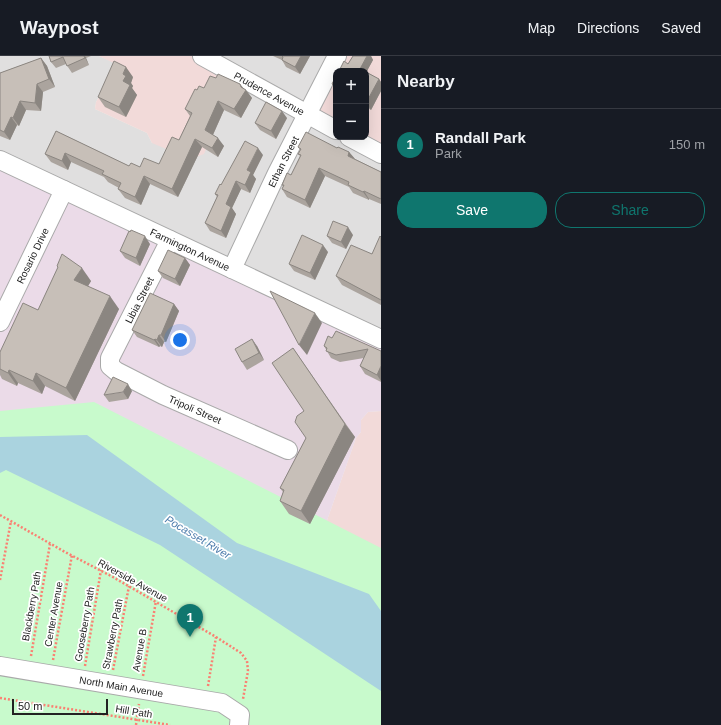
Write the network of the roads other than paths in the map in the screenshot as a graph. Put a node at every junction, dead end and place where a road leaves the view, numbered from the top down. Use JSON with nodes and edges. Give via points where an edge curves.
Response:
{"nodes":[{"id":1,"x":202,"y":56,"type":"edge"},
{"id":2,"x":337,"y":56,"type":"edge"},
{"id":3,"x":307,"y":114,"type":"junction"},
{"id":4,"x":333,"y":128,"type":"edge"},
{"id":5,"x":355,"y":140,"type":"edge"},
{"id":6,"x":381,"y":154,"type":"edge"},
{"id":7,"x":0,"y":160,"type":"edge"},
{"id":8,"x":64,"y":190,"type":"junction"},
{"id":9,"x":170,"y":240,"type":"junction"},
{"id":10,"x":232,"y":269,"type":"junction"},
{"id":11,"x":0,"y":322,"type":"edge"},
{"id":12,"x":381,"y":339,"type":"edge"},
{"id":13,"x":110,"y":362,"type":"joint"},
{"id":14,"x":288,"y":450,"type":"dead end"},
{"id":15,"x":0,"y":666,"type":"edge"},
{"id":16,"x":239,"y":720,"type":"edge"}],
"edges":[{"from":1,"to":3,"type":"street","name":"Prudence Avenue"},
{"from":2,"to":3,"type":"street","name":"Ethan Street"},
{"from":3,"to":4,"type":"street","name":"Prudence Avenue"},
{"from":3,"to":10,"type":"street","name":"Ethan Street"},
{"from":5,"to":6,"type":"street"},
{"from":7,"to":8,"type":"street","name":"Farmington Avenue"},
{"from":8,"to":9,"type":"street","name":"Farmington Avenue"},
{"from":8,"to":11,"type":"street","name":"Rosario Drive"},
{"from":9,"to":10,"type":"street","name":"Farmington Avenue"},
{"from":9,"to":13,"type":"street","name":"Libia Street"},
{"from":10,"to":12,"type":"street","name":"Farmington Avenue"},
{"from":13,"to":14,"type":"street","name":"Tripoli Street","via":[[110,366],[128,378]]},
{"from":15,"to":16,"type":"street","name":"North Main Avenue","via":[[222,703]]}]}
